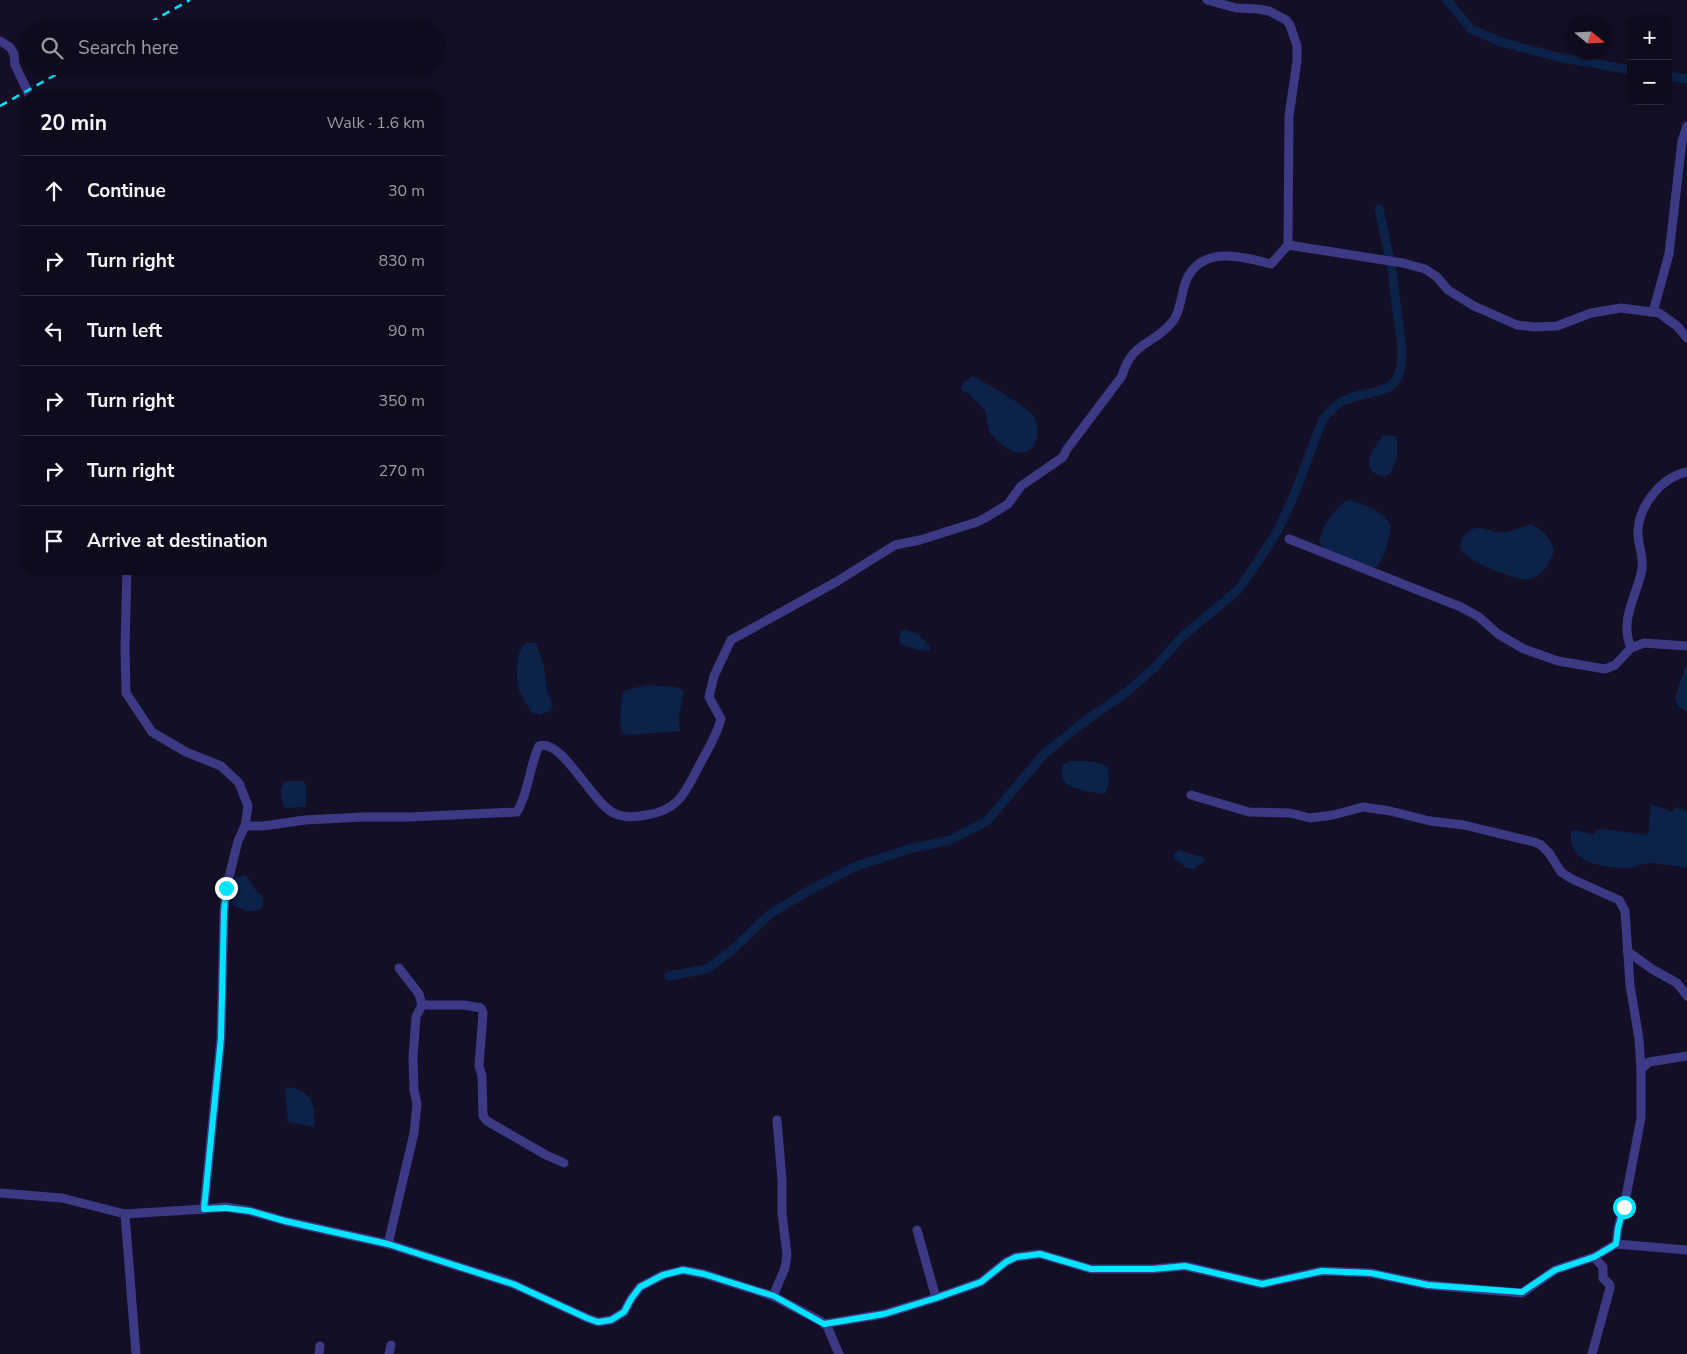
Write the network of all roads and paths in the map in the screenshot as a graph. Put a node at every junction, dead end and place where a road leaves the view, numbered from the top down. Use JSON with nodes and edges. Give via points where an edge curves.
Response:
{"nodes":[{"id":1,"x":1207,"y":0,"type":"edge"},
{"id":2,"x":0,"y":41,"type":"edge"},
{"id":3,"x":28,"y":90,"type":"edge"},
{"id":4,"x":1687,"y":126,"type":"edge"},
{"id":5,"x":1288,"y":245,"type":"junction"},
{"id":6,"x":1653,"y":312,"type":"junction"},
{"id":7,"x":1687,"y":338,"type":"edge"},
{"id":8,"x":1687,"y":472,"type":"edge"},
{"id":9,"x":1289,"y":539,"type":"dead end"},
{"id":10,"x":127,"y":575,"type":"edge"},
{"id":11,"x":1687,"y":646,"type":"edge"},
{"id":12,"x":1631,"y":648,"type":"junction"},
{"id":13,"x":1191,"y":795,"type":"dead end"},
{"id":14,"x":245,"y":826,"type":"junction"},
{"id":15,"x":1628,"y":951,"type":"junction"},
{"id":16,"x":399,"y":968,"type":"dead end"},
{"id":17,"x":1687,"y":996,"type":"edge"},
{"id":18,"x":422,"y":1005,"type":"junction"},
{"id":19,"x":1687,"y":1056,"type":"edge"},
{"id":20,"x":1641,"y":1069,"type":"junction"},
{"id":21,"x":777,"y":1120,"type":"dead end"},
{"id":22,"x":564,"y":1163,"type":"dead end"},
{"id":23,"x":0,"y":1193,"type":"edge"},
{"id":24,"x":204,"y":1209,"type":"junction"},
{"id":25,"x":125,"y":1214,"type":"junction"},
{"id":26,"x":917,"y":1230,"type":"dead end"},
{"id":27,"x":388,"y":1244,"type":"junction"},
{"id":28,"x":1616,"y":1244,"type":"junction"},
{"id":29,"x":1687,"y":1250,"type":"edge"},
{"id":30,"x":1594,"y":1257,"type":"junction"},
{"id":31,"x":774,"y":1296,"type":"junction"},
{"id":32,"x":936,"y":1298,"type":"junction"},
{"id":33,"x":824,"y":1324,"type":"junction"},
{"id":34,"x":136,"y":1354,"type":"edge"},
{"id":35,"x":839,"y":1354,"type":"edge"},
{"id":36,"x":1592,"y":1354,"type":"edge"}],
"edges":[{"from":1,"to":5,"type":"street","via":[[1277,14],[1290,25],[1297,46],[1289,116]]},
{"from":2,"to":3,"type":"street","via":[[10,47],[15,66]]},
{"from":4,"to":6,"type":"street","via":[[1680,149],[1670,254]]},
{"from":5,"to":6,"type":"street","via":[[1403,263],[1431,272],[1448,290],[1474,306],[1517,325],[1534,328],[1557,326],[1591,313],[1622,308]]},
{"from":5,"to":14,"type":"street","via":[[1271,264],[1230,256],[1206,258],[1193,268],[1175,320],[1163,332],[1134,350],[1125,363],[1122,376],[1063,457],[1021,486],[1008,504],[977,522],[895,545],[731,640],[714,676],[709,697],[721,719],[718,732],[686,791],[663,812],[631,817],[614,814],[562,755],[542,745],[535,754],[517,812],[353,817]]},
{"from":6,"to":7,"type":"street","via":[[1659,312]]},
{"from":8,"to":12,"type":"street","via":[[1663,482],[1639,521],[1642,569],[1629,610],[1627,626]]},
{"from":9,"to":12,"type":"street","via":[[1461,607],[1524,649],[1558,660],[1605,669],[1615,665]]},
{"from":10,"to":14,"type":"street","via":[[126,693],[152,732],[186,752],[222,766],[239,783],[248,806]]},
{"from":11,"to":12,"type":"street","via":[[1644,643]]},
{"from":13,"to":15,"type":"street","via":[[1249,812],[1290,813],[1310,818],[1333,816],[1363,807],[1430,821],[1464,824],[1534,842],[1541,845],[1561,872],[1619,900],[1625,911]]},
{"from":14,"to":24,"type":"street","via":[[226,888],[221,1038]]},
{"from":15,"to":17,"type":"street","via":[[1678,983]]},
{"from":15,"to":20,"type":"street"},
{"from":16,"to":18,"type":"street","via":[[420,994]]},
{"from":18,"to":22,"type":"street","via":[[481,1008],[484,1013],[479,1066],[483,1116]]},
{"from":18,"to":27,"type":"street","via":[[416,1017],[413,1057],[417,1104],[414,1133]]},
{"from":19,"to":20,"type":"street","via":[[1649,1062]]},
{"from":20,"to":28,"type":"street","via":[[1641,1118]]},
{"from":21,"to":31,"type":"street","via":[[787,1255]]},
{"from":23,"to":25,"type":"street","via":[[62,1198]]},
{"from":24,"to":25,"type":"street"},
{"from":24,"to":27,"type":"street","via":[[250,1211]]},
{"from":25,"to":34,"type":"street"},
{"from":26,"to":32,"type":"street"},
{"from":27,"to":31,"type":"street","via":[[513,1284],[598,1322],[611,1320],[624,1312],[640,1287],[663,1275],[683,1270]]},
{"from":28,"to":29,"type":"street"},
{"from":28,"to":30,"type":"street"},
{"from":30,"to":32,"type":"street","via":[[1555,1270],[1522,1292],[1428,1285],[1371,1273],[1322,1271],[1262,1284],[1185,1266],[1091,1269],[1031,1254],[1006,1262],[981,1282]]},
{"from":30,"to":36,"type":"street","via":[[1602,1267],[1603,1278],[1610,1288]]},
{"from":31,"to":33,"type":"street"},
{"from":32,"to":33,"type":"street","via":[[884,1314]]},
{"from":33,"to":35,"type":"street"}]}
